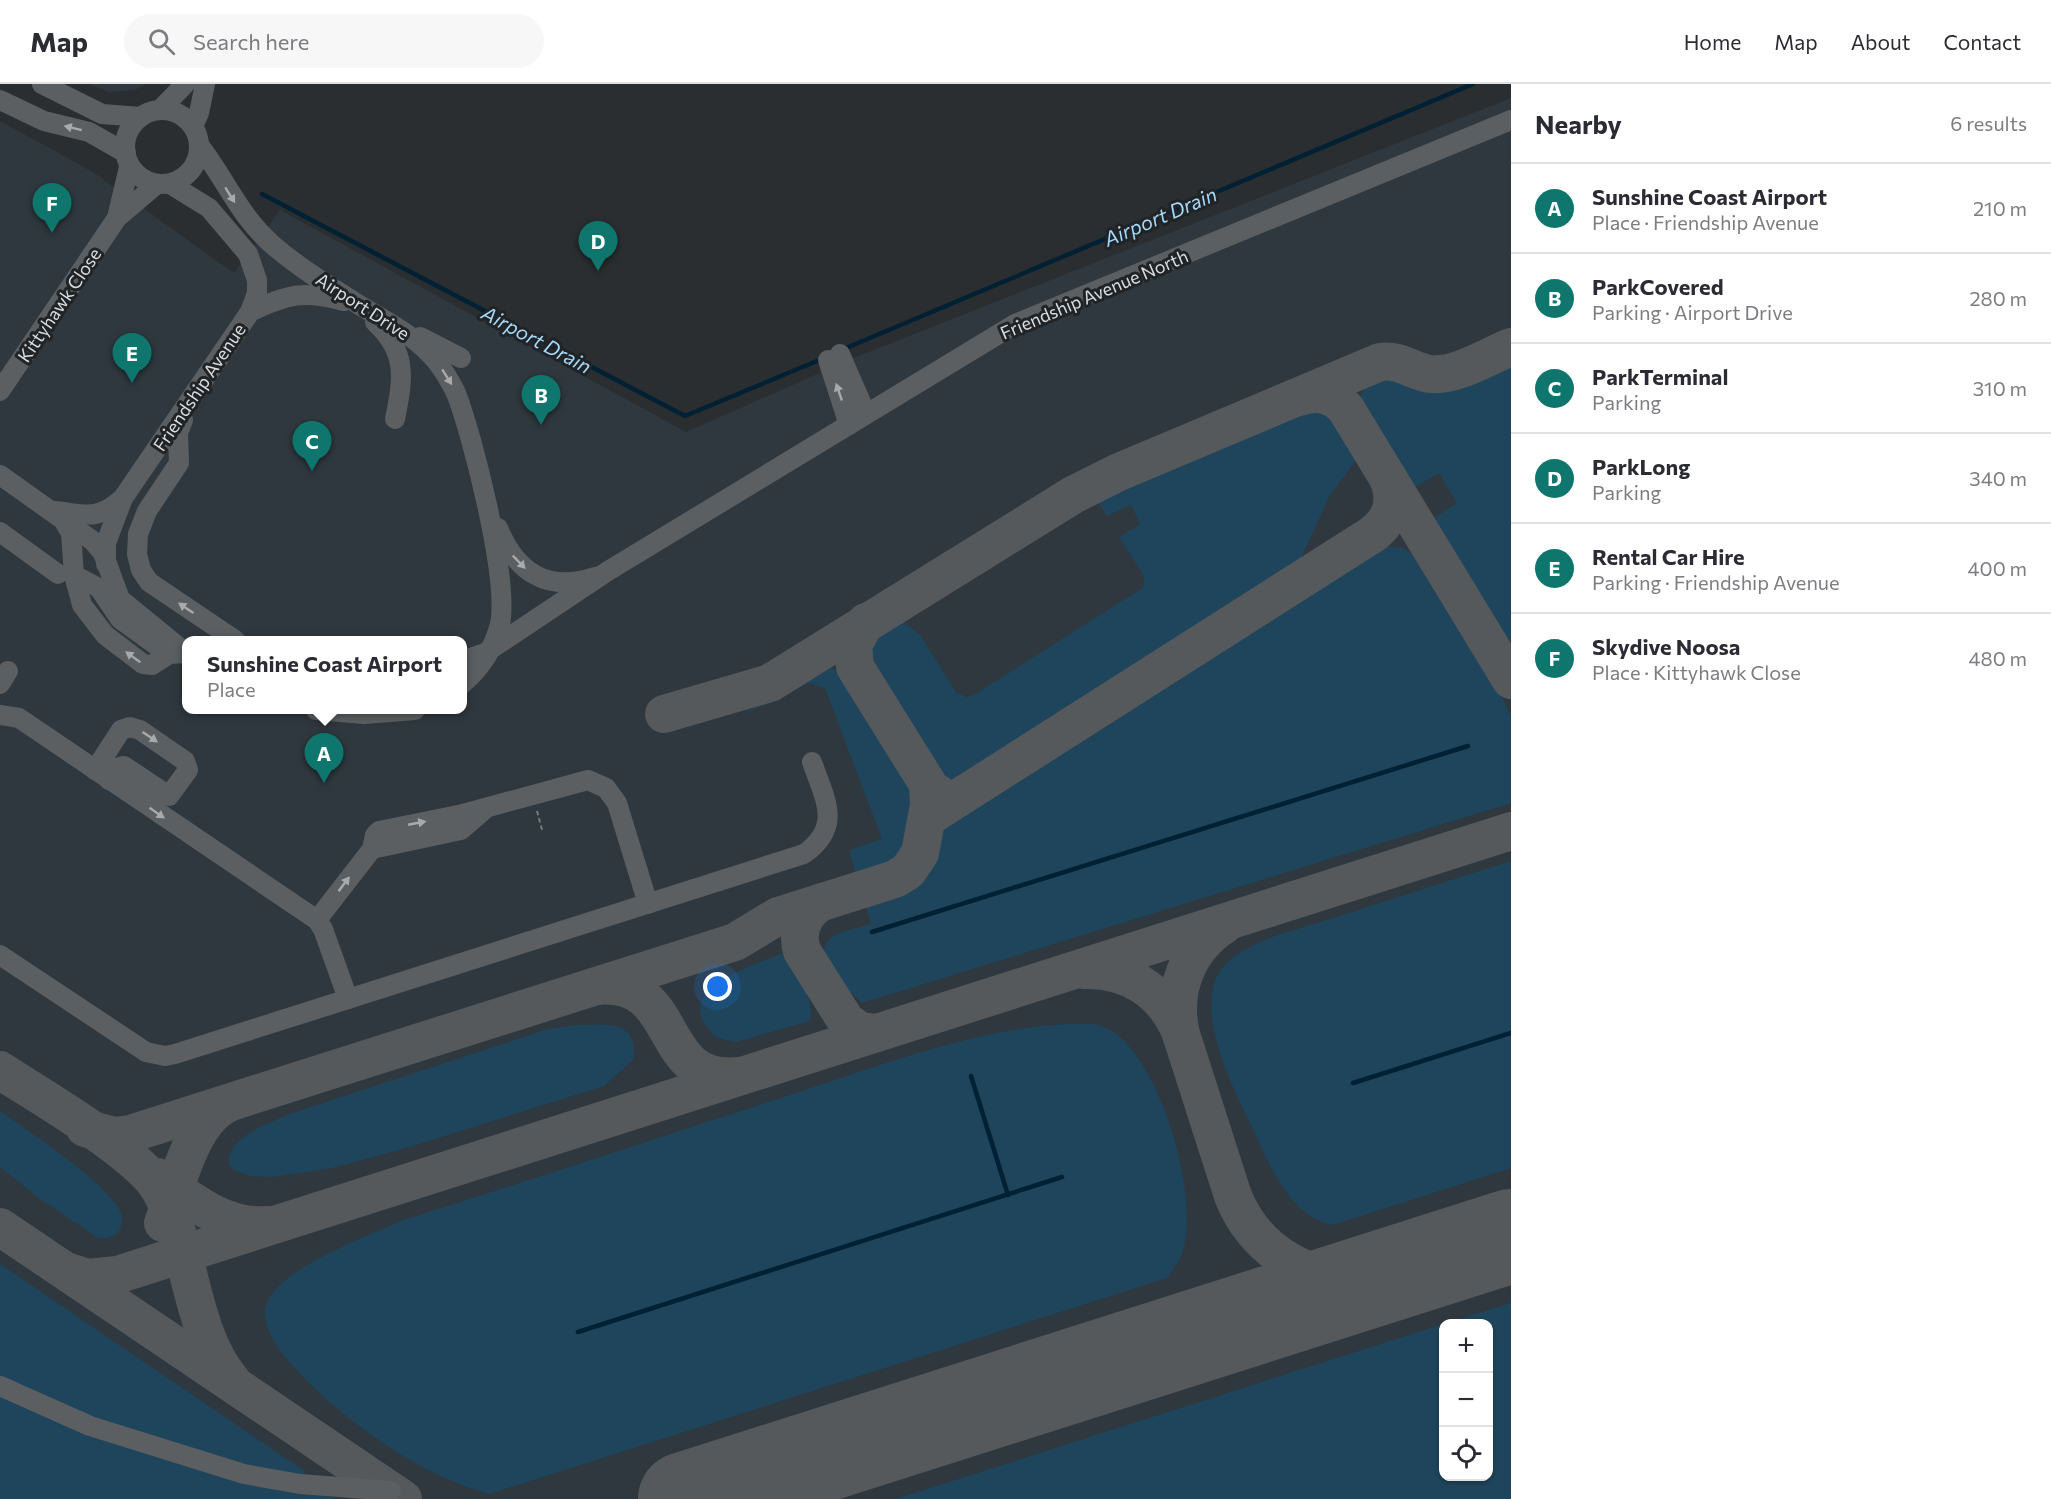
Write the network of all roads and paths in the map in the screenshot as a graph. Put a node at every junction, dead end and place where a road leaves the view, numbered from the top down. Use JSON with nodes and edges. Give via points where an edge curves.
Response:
{"nodes":[{"id":1,"x":42,"y":84,"type":"edge"},
{"id":2,"x":185,"y":84,"type":"edge"},
{"id":3,"x":205,"y":84,"type":"edge"},
{"id":4,"x":0,"y":100,"type":"edge"},
{"id":5,"x":160,"y":110,"type":"junction"},
{"id":6,"x":141,"y":117,"type":"junction"},
{"id":7,"x":1511,"y":120,"type":"edge"},
{"id":8,"x":193,"y":126,"type":"junction"},
{"id":9,"x":200,"y":145,"type":"junction"},
{"id":10,"x":128,"y":160,"type":"junction"},
{"id":11,"x":163,"y":184,"type":"junction"},
{"id":12,"x":117,"y":218,"type":"junction"},
{"id":13,"x":361,"y":306,"type":"junction"},
{"id":14,"x":250,"y":312,"type":"junction"},
{"id":15,"x":390,"y":323,"type":"junction"},
{"id":16,"x":461,"y":358,"type":"dead end"},
{"id":17,"x":213,"y":368,"type":"junction"},
{"id":18,"x":401,"y":370,"type":"junction"},
{"id":19,"x":384,"y":390,"type":"dead end"},
{"id":20,"x":0,"y":391,"type":"edge"},
{"id":21,"x":866,"y":414,"type":"junction"},
{"id":22,"x":395,"y":419,"type":"dead end"},
{"id":23,"x":849,"y":425,"type":"junction"},
{"id":24,"x":180,"y":456,"type":"junction"},
{"id":25,"x":194,"y":475,"type":"dead end"},
{"id":26,"x":3,"y":485,"type":"edge"},
{"id":27,"x":483,"y":493,"type":"junction"},
{"id":28,"x":123,"y":498,"type":"junction"},
{"id":29,"x":59,"y":517,"type":"junction"},
{"id":30,"x":0,"y":532,"type":"edge"},
{"id":31,"x":106,"y":564,"type":"junction"},
{"id":32,"x":608,"y":571,"type":"junction"},
{"id":33,"x":66,"y":574,"type":"junction"},
{"id":34,"x":229,"y":636,"type":"edge"},
{"id":35,"x":492,"y":647,"type":"junction"},
{"id":36,"x":180,"y":654,"type":"edge"},
{"id":37,"x":467,"y":660,"type":"edge"},
{"id":38,"x":467,"y":679,"type":"edge"},
{"id":39,"x":1,"y":713,"type":"edge"},
{"id":40,"x":812,"y":762,"type":"dead end"},
{"id":41,"x":648,"y":904,"type":"junction"},
{"id":42,"x":317,"y":920,"type":"junction"},
{"id":43,"x":0,"y":955,"type":"edge"},
{"id":44,"x":348,"y":999,"type":"junction"},
{"id":45,"x":0,"y":1386,"type":"edge"},
{"id":46,"x":391,"y":1491,"type":"dead end"}],
"edges":[{"from":1,"to":6,"type":"street","via":[[102,114]]},
{"from":2,"to":5,"type":"street"},
{"from":3,"to":8,"type":"street"},
{"from":10,"to":4,"type":"street","one_way":true,"via":[[89,132],[44,121]]},
{"from":5,"to":6,"type":"street"},
{"from":5,"to":8,"type":"street","via":[[178,114]]},
{"from":6,"to":10,"type":"street","via":[[128,133]]},
{"from":7,"to":21,"type":"street","name":"Friendship Avenue North","via":[[1015,324]]},
{"from":8,"to":9,"type":"street"},
{"from":9,"to":11,"type":"street","via":[[195,165],[180,180]]},
{"from":9,"to":13,"type":"street","name":"Airport Drive","one_way":true,"via":[[240,211],[259,232]]},
{"from":10,"to":11,"type":"street","via":[[147,181]]},
{"from":10,"to":12,"type":"street","name":"Kittyhawk Close"},
{"from":11,"to":12,"type":"street","name":"Kittyhawk Close"},
{"from":11,"to":14,"type":"street","via":[[209,208],[248,254],[257,280]]},
{"from":12,"to":20,"type":"street","name":"Kittyhawk Close"},
{"from":13,"to":14,"type":"street","name":"Friendship Avenue","via":[[298,294]]},
{"from":13,"to":15,"type":"street","name":"Airport Drive"},
{"from":13,"to":18,"type":"street","via":[[393,341]]},
{"from":14,"to":17,"type":"street","name":"Friendship Avenue"},
{"from":15,"to":16,"type":"street"},
{"from":15,"to":27,"type":"street","name":"Airport Drive","one_way":true,"via":[[426,350],[454,390]]},
{"from":17,"to":24,"type":"street","via":[[180,425]]},
{"from":17,"to":28,"type":"street","name":"Friendship Avenue"},
{"from":18,"to":19,"type":"street","via":[[393,386]]},
{"from":18,"to":22,"type":"street"},
{"from":21,"to":23,"type":"street","name":"Friendship Avenue North"},
{"from":23,"to":21,"type":"street","one_way":true,"via":[[834,357]]},
{"from":23,"to":32,"type":"street","name":"Friendship Avenue North"},
{"from":24,"to":25,"type":"street"},
{"from":34,"to":24,"type":"street","one_way":true,"via":[[149,582],[141,570],[138,534]]},
{"from":26,"to":29,"type":"street","name":"Friendship Avenue"},
{"from":27,"to":32,"type":"street","name":"Friendship Avenue North","one_way":true,"via":[[504,543],[532,574],[568,583]]},
{"from":27,"to":35,"type":"street","via":[[501,591],[500,621]]},
{"from":28,"to":29,"type":"street","name":"Friendship Avenue","via":[[91,516]]},
{"from":28,"to":31,"type":"street","name":"Friendship Avenue","via":[[106,543]]},
{"from":29,"to":31,"type":"street","name":"Friendship Avenue","via":[[93,541]]},
{"from":29,"to":33,"type":"street","via":[[71,533]]},
{"from":30,"to":33,"type":"street"},
{"from":31,"to":36,"type":"street","name":"Friendship Avenue","via":[[124,603]]},
{"from":32,"to":35,"type":"street","name":"Friendship Avenue North"},
{"from":36,"to":33,"type":"street","one_way":true,"via":[[152,665],[143,664],[115,644],[92,620]]},
{"from":35,"to":37,"type":"street","name":"Friendship Avenue North"},
{"from":35,"to":38,"type":"street"},
{"from":39,"to":42,"type":"street","one_way":true,"via":[[19,718]]},
{"from":40,"to":41,"type":"street","via":[[825,799],[828,822],[825,836],[817,845],[804,855]]},
{"from":42,"to":41,"type":"street","one_way":true,"via":[[372,849],[461,830],[488,807],[588,780],[606,788],[617,803]]},
{"from":41,"to":44,"type":"street"},
{"from":42,"to":44,"type":"street"},
{"from":43,"to":44,"type":"street","via":[[146,1052],[158,1055],[175,1054]]},
{"from":45,"to":46,"type":"street","via":[[90,1426],[244,1474],[300,1484]]}]}
